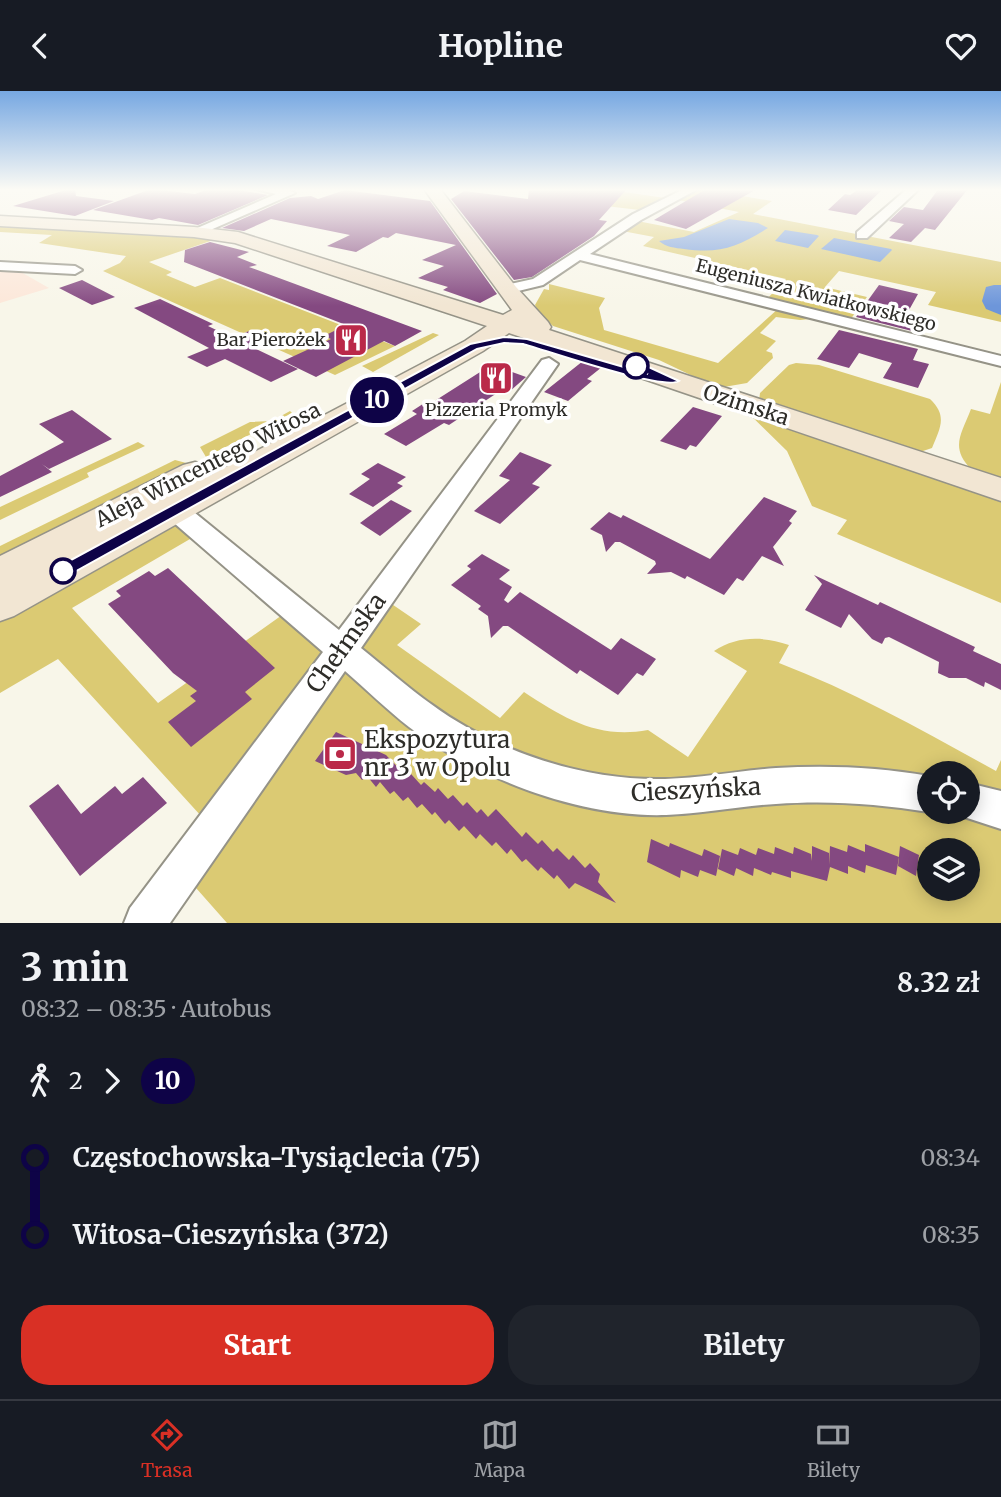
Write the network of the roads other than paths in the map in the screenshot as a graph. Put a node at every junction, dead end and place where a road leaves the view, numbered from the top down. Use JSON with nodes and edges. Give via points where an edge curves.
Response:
{"nodes":[{"id":1,"x":120,"y":228,"type":"edge"},
{"id":2,"x":204,"y":228,"type":"edge"},
{"id":3,"x":447,"y":228,"type":"edge"},
{"id":4,"x":621,"y":228,"type":"edge"},
{"id":5,"x":870,"y":228,"type":"edge"},
{"id":6,"x":194,"y":232,"type":"junction"},
{"id":7,"x":862,"y":235,"type":"dead end"},
{"id":8,"x":580,"y":256,"type":"junction"},
{"id":9,"x":0,"y":267,"type":"edge"},
{"id":10,"x":75,"y":270,"type":"dead end"},
{"id":11,"x":483,"y":318,"type":"junction"},
{"id":12,"x":548,"y":349,"type":"junction"},
{"id":13,"x":1001,"y":361,"type":"edge"},
{"id":14,"x":312,"y":424,"type":"junction"},
{"id":15,"x":1001,"y":490,"type":"edge"},
{"id":16,"x":175,"y":510,"type":"junction"},
{"id":17,"x":0,"y":573,"type":"edge"},
{"id":18,"x":0,"y":605,"type":"edge"},
{"id":19,"x":341,"y":650,"type":"junction"},
{"id":20,"x":917,"y":792,"type":"edge"},
{"id":21,"x":980,"y":804,"type":"edge"},
{"id":22,"x":1001,"y":810,"type":"edge"},
{"id":23,"x":145,"y":923,"type":"edge"}],
"edges":[{"from":1,"to":6,"type":"main road"},
{"from":2,"to":6,"type":"street"},
{"from":3,"to":11,"type":"main road"},
{"from":4,"to":8,"type":"street"},
{"from":5,"to":7,"type":"street"},
{"from":6,"to":11,"type":"main road","via":[[247,240]]},
{"from":8,"to":11,"type":"street"},
{"from":8,"to":13,"type":"street","name":"Eugeniusza Kwiatkowskiego"},
{"from":9,"to":10,"type":"street"},
{"from":11,"to":12,"type":"main road"},
{"from":11,"to":12,"type":"main road","name":"Aleja Wincentego Witosa","via":[[504,340]]},
{"from":11,"to":14,"type":"main road","name":"Aleja Wincentego Witosa"},
{"from":12,"to":15,"type":"main road","name":"Ozimska","via":[[674,381]]},
{"from":12,"to":19,"type":"street","name":"Chełmska"},
{"from":14,"to":16,"type":"main road","name":"Aleja Wincentego Witosa"},
{"from":14,"to":17,"type":"main road","name":"Aleja Wincentego Witosa"},
{"from":16,"to":18,"type":"main road","name":"Aleja Wincentego Witosa"},
{"from":16,"to":19,"type":"street","name":"Cieszyńska"},
{"from":19,"to":20,"type":"street","name":"Cieszyńska","via":[[452,737],[527,770],[598,790],[663,797],[829,785]]},
{"from":19,"to":23,"type":"street","name":"Chełmska"},
{"from":21,"to":22,"type":"street"}]}
